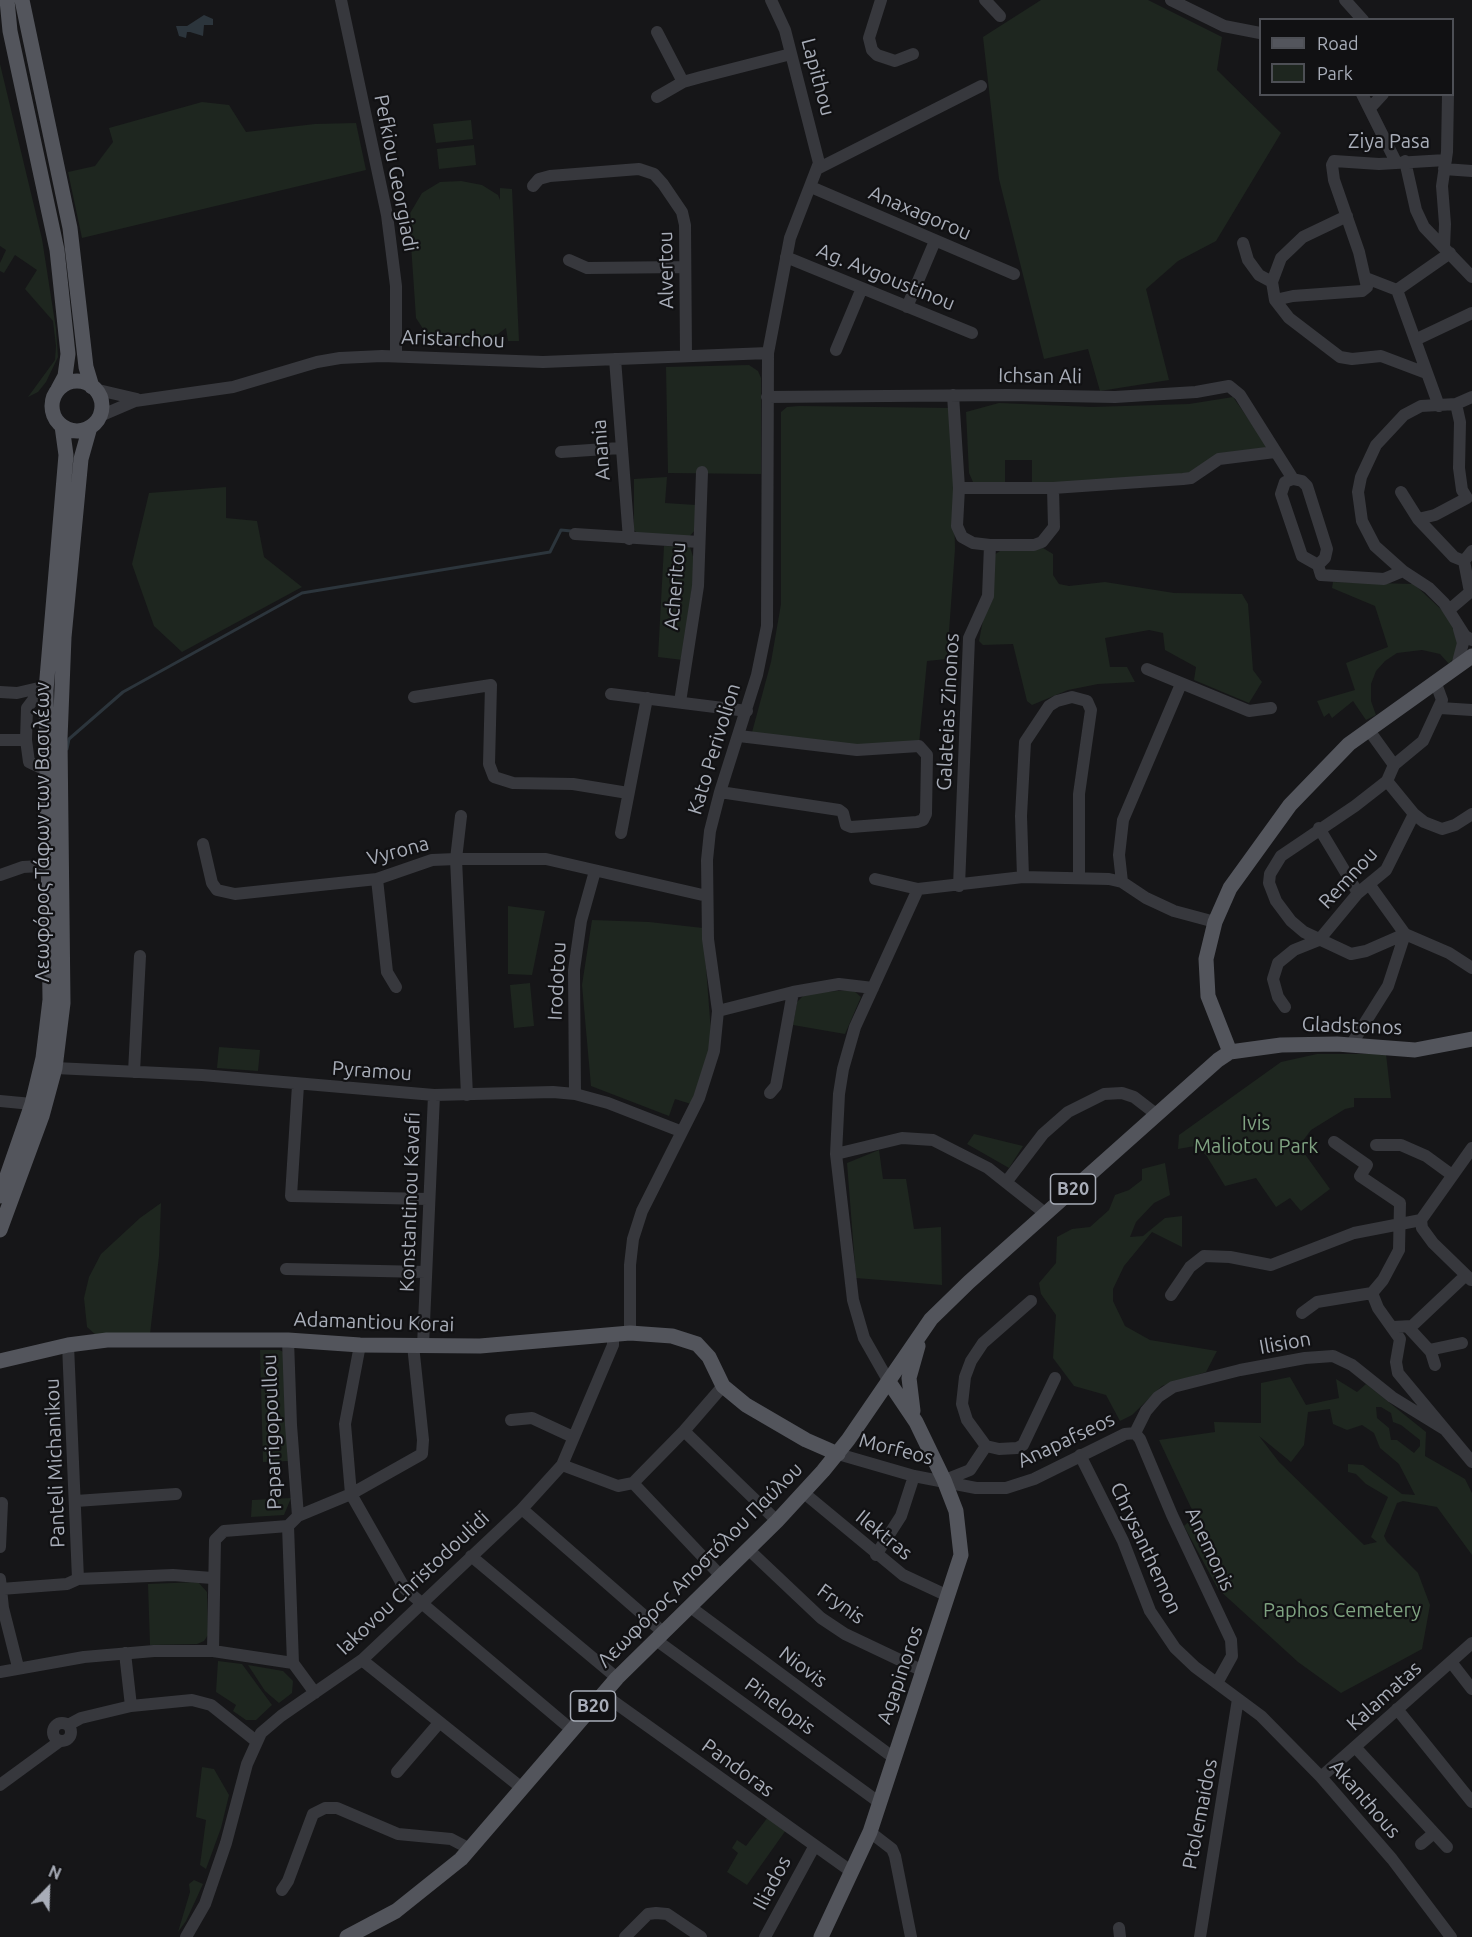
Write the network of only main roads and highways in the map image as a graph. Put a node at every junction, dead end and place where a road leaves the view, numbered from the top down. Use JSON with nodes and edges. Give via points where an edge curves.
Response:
{"nodes":[{"id":1,"x":7,"y":0,"type":"edge"},
{"id":2,"x":22,"y":0,"type":"edge"},
{"id":3,"x":93,"y":388,"type":"junction"},
{"id":4,"x":58,"y":389,"type":"junction"},
{"id":5,"x":95,"y":422,"type":"junction"},
{"id":6,"x":62,"y":426,"type":"junction"},
{"id":7,"x":1472,"y":656,"type":"edge"},
{"id":8,"x":55,"y":865,"type":"junction"},
{"id":9,"x":1472,"y":1039,"type":"edge"},
{"id":10,"x":1230,"y":1052,"type":"junction"},
{"id":11,"x":0,"y":1196,"type":"edge"},
{"id":12,"x":0,"y":1230,"type":"edge"},
{"id":13,"x":922,"y":1332,"type":"junction"},
{"id":14,"x":0,"y":1361,"type":"edge"},
{"id":15,"x":889,"y":1382,"type":"junction"},
{"id":16,"x":916,"y":1422,"type":"junction"},
{"id":17,"x":834,"y":1457,"type":"junction"},
{"id":18,"x":346,"y":1937,"type":"edge"},
{"id":19,"x":821,"y":1937,"type":"edge"}],
"edges":[{"from":1,"to":4,"type":"main road","via":[[16,63],[57,250],[68,354],[65,376]]},
{"from":2,"to":3,"type":"main road","via":[[70,228],[86,366]]},
{"from":3,"to":4,"type":"main road","via":[[75,381]]},
{"from":3,"to":5,"type":"main road","via":[[100,399]]},
{"from":4,"to":6,"type":"main road","via":[[52,408]]},
{"from":5,"to":6,"type":"main road","via":[[77,431]]},
{"from":5,"to":8,"type":"main road","name":"Λεωφόρος Τάφων των Βασιλέων","via":[[81,459],[64,637]]},
{"from":6,"to":8,"type":"main road","name":"Λεωφόρος Τάφων των Βασιλέων","via":[[66,455],[46,688],[46,770]]},
{"from":7,"to":10,"type":"main road","via":[[1368,729],[1321,772],[1244,866],[1215,922],[1206,959],[1208,996]]},
{"from":8,"to":11,"type":"main road","name":"Λεωφόρος Τάφων των Βασιλέων","via":[[50,1000],[43,1058],[33,1104]]},
{"from":8,"to":12,"type":"main road","name":"Λεωφόρος Τάφων των Βασιλέων","via":[[63,1003],[55,1068]]},
{"from":9,"to":10,"type":"main road","name":"Gladstonos","via":[[1415,1050],[1281,1045]]},
{"from":10,"to":13,"type":"main road","number":"B20","via":[[953,1296]]},
{"from":13,"to":15,"type":"main road","number":"B20"},
{"from":13,"to":16,"type":"main road","via":[[909,1378],[909,1400]]},
{"from":14,"to":17,"type":"main road","name":"Adamantiou Korai","via":[[107,1340],[480,1346],[630,1333],[681,1337],[697,1344],[709,1357],[723,1386],[746,1405]]},
{"from":15,"to":16,"type":"main road"},
{"from":15,"to":17,"type":"main road","name":"Λεωφόρος Αποστόλου Παύλου","number":"B20"},
{"from":16,"to":19,"type":"main road","name":"Agapinoros","via":[[956,1511],[961,1556],[870,1832]]},
{"from":17,"to":18,"type":"main road","name":"Λεωφόρος Αποστόλου Παύλου","number":"B20","via":[[777,1521],[617,1678],[470,1850],[396,1911]]}]}
